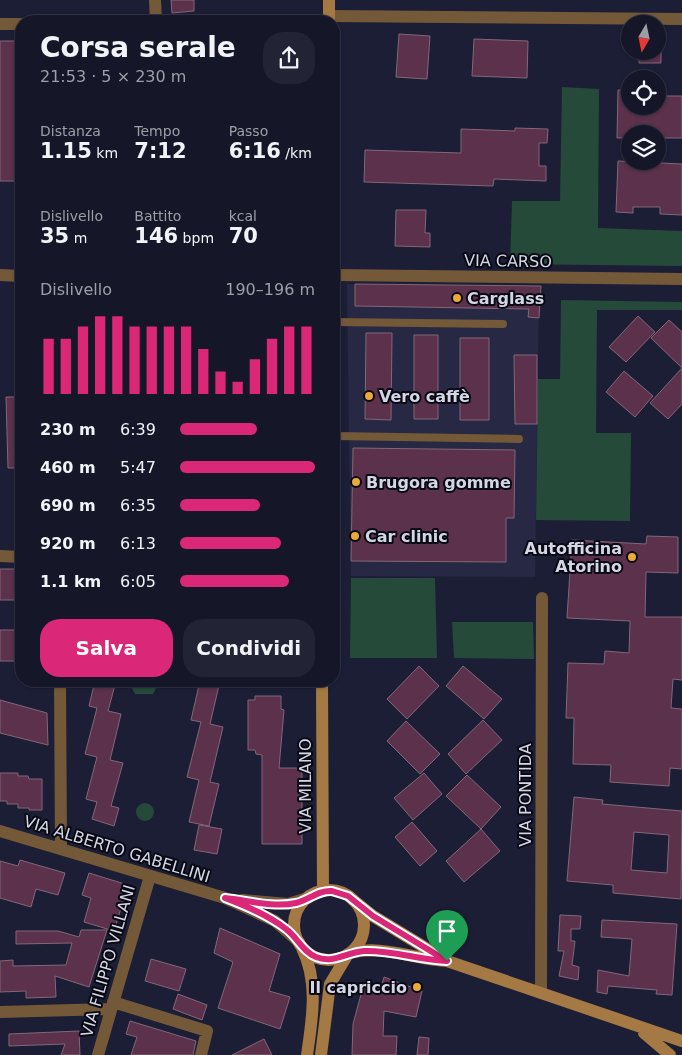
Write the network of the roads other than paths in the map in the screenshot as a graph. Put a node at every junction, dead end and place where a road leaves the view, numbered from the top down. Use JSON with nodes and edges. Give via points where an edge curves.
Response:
{"nodes":[{"id":1,"x":155,"y":0,"type":"edge"},
{"id":2,"x":329,"y":0,"type":"edge"},
{"id":3,"x":156,"y":15,"type":"edge"},
{"id":4,"x":329,"y":15,"type":"edge"},
{"id":5,"x":340,"y":19,"type":"edge"},
{"id":6,"x":682,"y":19,"type":"edge"},
{"id":7,"x":0,"y":24,"type":"edge"},
{"id":8,"x":15,"y":24,"type":"edge"},
{"id":9,"x":0,"y":275,"type":"edge"},
{"id":10,"x":340,"y":275,"type":"edge"},
{"id":11,"x":15,"y":276,"type":"edge"},
{"id":12,"x":682,"y":279,"type":"edge"},
{"id":13,"x":340,"y":322,"type":"edge"},
{"id":14,"x":503,"y":324,"type":"dead end"},
{"id":15,"x":340,"y":436,"type":"edge"},
{"id":16,"x":518,"y":439,"type":"dead end"},
{"id":17,"x":0,"y":556,"type":"edge"},
{"id":18,"x":15,"y":556,"type":"edge"},
{"id":19,"x":542,"y":598,"type":"dead end"},
{"id":20,"x":60,"y":687,"type":"edge"},
{"id":21,"x":322,"y":687,"type":"edge"},
{"id":22,"x":0,"y":831,"type":"edge"},
{"id":23,"x":61,"y":849,"type":"junction"},
{"id":24,"x":150,"y":876,"type":"junction"},
{"id":25,"x":323,"y":891,"type":"junction"},
{"id":26,"x":225,"y":898,"type":"junction"},
{"id":27,"x":308,"y":898,"type":"junction"},
{"id":28,"x":353,"y":900,"type":"junction"},
{"id":29,"x":299,"y":942,"type":"junction"},
{"id":30,"x":348,"y":954,"type":"junction"},
{"id":31,"x":447,"y":961,"type":"junction"},
{"id":32,"x":541,"y":993,"type":"junction"},
{"id":33,"x":112,"y":1006,"type":"junction"},
{"id":34,"x":0,"y":1012,"type":"edge"},
{"id":35,"x":630,"y":1024,"type":"junction"},
{"id":36,"x":682,"y":1041,"type":"edge"},
{"id":37,"x":682,"y":1048,"type":"edge"},
{"id":38,"x":98,"y":1055,"type":"edge"},
{"id":39,"x":201,"y":1055,"type":"edge"},
{"id":40,"x":307,"y":1055,"type":"edge"},
{"id":41,"x":321,"y":1055,"type":"edge"},
{"id":42,"x":670,"y":1055,"type":"edge"},
{"id":43,"x":679,"y":1055,"type":"edge"}],
"edges":[{"from":1,"to":3,"type":"street"},
{"from":2,"to":4,"type":"main road"},
{"from":5,"to":6,"type":"street"},
{"from":7,"to":8,"type":"street"},
{"from":9,"to":11,"type":"street"},
{"from":10,"to":12,"type":"street","name":"VIA CARSO"},
{"from":13,"to":14,"type":"lane"},
{"from":15,"to":16,"type":"lane"},
{"from":17,"to":18,"type":"street"},
{"from":19,"to":32,"type":"street","name":"VIA PONTIDA"},
{"from":20,"to":23,"type":"street"},
{"from":21,"to":25,"type":"main road","name":"VIA MILANO"},
{"from":22,"to":23,"type":"street","name":"VIA ALBERTO GABELLINI"},
{"from":23,"to":24,"type":"street","name":"VIA ALBERTO GABELLINI"},
{"from":24,"to":26,"type":"street","name":"VIA ALBERTO GABELLINI"},
{"from":24,"to":33,"type":"street","name":"VIA FILIPPO VILLANI"},
{"from":25,"to":27,"type":"main road"},
{"from":25,"to":28,"type":"main road","via":[[341,892]]},
{"from":26,"to":27,"type":"street","name":"VIA ALBERTO GABELLINI","via":[[279,904]]},
{"from":26,"to":29,"type":"street","name":"VIA ALBERTO GABELLINI","via":[[275,921]]},
{"from":27,"to":29,"type":"main road","via":[[295,918]]},
{"from":28,"to":30,"type":"main road","via":[[362,913],[364,929],[358,944]]},
{"from":28,"to":31,"type":"main road","via":[[373,916]]},
{"from":29,"to":30,"type":"main road","via":[[307,952],[322,959],[337,959]]},
{"from":29,"to":40,"type":"main road","via":[[309,965],[313,995]]},
{"from":30,"to":31,"type":"main road","via":[[379,952]]},
{"from":30,"to":41,"type":"main road","via":[[330,984]]},
{"from":31,"to":32,"type":"main road"},
{"from":32,"to":35,"type":"main road"},
{"from":33,"to":34,"type":"street"},
{"from":33,"to":38,"type":"street","name":"VIA FILIPPO VILLANI"},
{"from":33,"to":39,"type":"street","via":[[207,1031]]},
{"from":35,"to":36,"type":"main road"},
{"from":35,"to":42,"type":"main road"},
{"from":37,"to":43,"type":"main road"}]}
